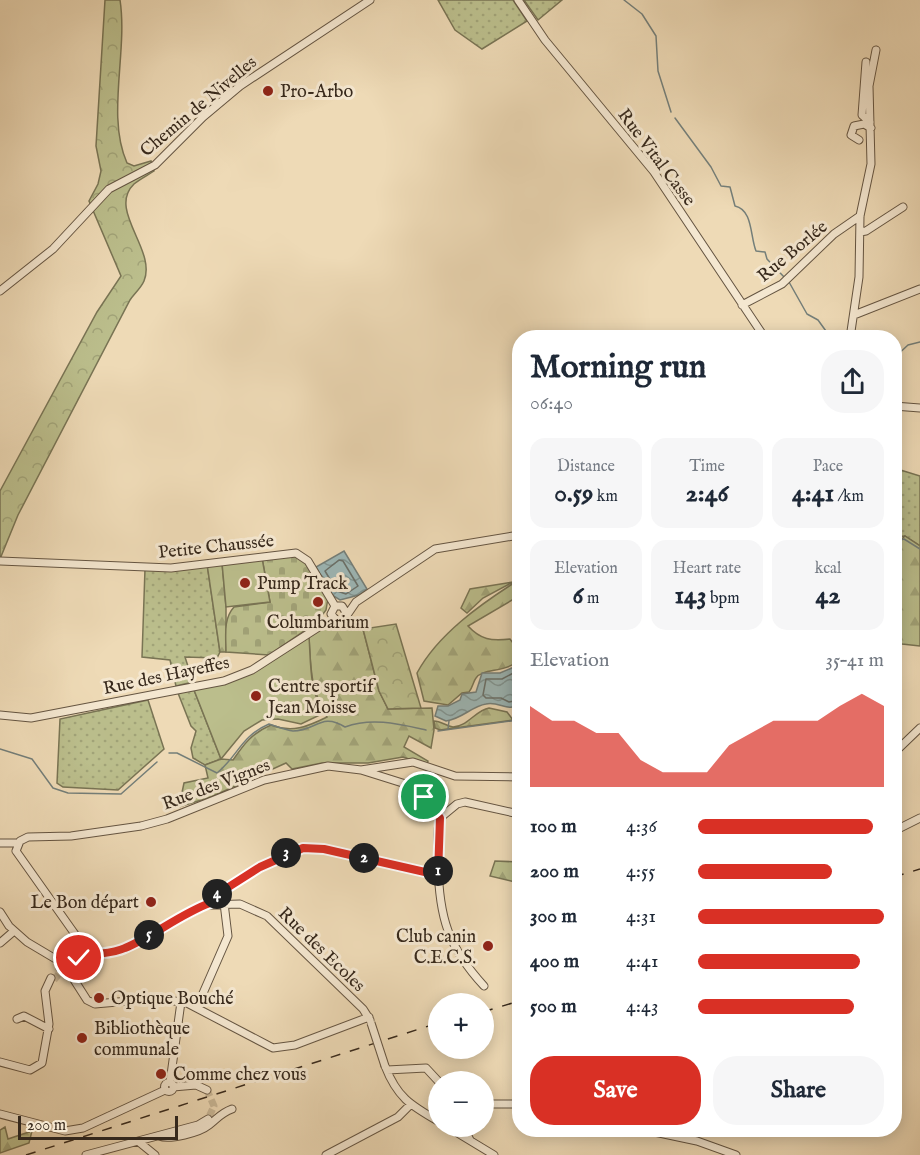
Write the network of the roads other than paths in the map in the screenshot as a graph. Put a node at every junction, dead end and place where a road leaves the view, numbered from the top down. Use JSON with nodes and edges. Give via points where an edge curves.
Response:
{"nodes":[{"id":1,"x":370,"y":0,"type":"edge"},
{"id":2,"x":518,"y":0,"type":"edge"},
{"id":3,"x":876,"y":50,"type":"dead end"},
{"id":4,"x":866,"y":62,"type":"dead end"},
{"id":5,"x":870,"y":125,"type":"junction"},
{"id":6,"x":859,"y":140,"type":"dead end"},
{"id":7,"x":903,"y":207,"type":"dead end"},
{"id":8,"x":860,"y":216,"type":"junction"},
{"id":9,"x":860,"y":232,"type":"junction"},
{"id":10,"x":920,"y":289,"type":"edge"},
{"id":11,"x":0,"y":291,"type":"edge"},
{"id":12,"x":742,"y":305,"type":"junction"},
{"id":13,"x":854,"y":315,"type":"junction"},
{"id":14,"x":759,"y":330,"type":"edge"},
{"id":15,"x":851,"y":330,"type":"edge"},
{"id":16,"x":902,"y":407,"type":"edge"},
{"id":17,"x":920,"y":408,"type":"edge"},
{"id":18,"x":512,"y":536,"type":"edge"},
{"id":19,"x":0,"y":561,"type":"edge"},
{"id":20,"x":356,"y":602,"type":"junction"},
{"id":21,"x":338,"y":606,"type":"junction"},
{"id":22,"x":347,"y":614,"type":"junction"},
{"id":23,"x":333,"y":617,"type":"junction"},
{"id":24,"x":0,"y":715,"type":"edge"},
{"id":25,"x":920,"y":728,"type":"edge"},
{"id":26,"x":902,"y":745,"type":"edge"},
{"id":27,"x":361,"y":770,"type":"junction"},
{"id":28,"x":512,"y":777,"type":"edge"},
{"id":29,"x":512,"y":812,"type":"edge"},
{"id":30,"x":440,"y":818,"type":"junction"},
{"id":31,"x":920,"y":818,"type":"edge"},
{"id":32,"x":902,"y":827,"type":"edge"},
{"id":33,"x":0,"y":843,"type":"edge"},
{"id":34,"x":17,"y":847,"type":"junction"},
{"id":35,"x":438,"y":875,"type":"junction"},
{"id":36,"x":210,"y":903,"type":"junction"},
{"id":37,"x":224,"y":903,"type":"junction"},
{"id":38,"x":0,"y":912,"type":"edge"},
{"id":39,"x":14,"y":931,"type":"junction"},
{"id":40,"x":0,"y":943,"type":"edge"},
{"id":41,"x":89,"y":954,"type":"junction"},
{"id":42,"x":62,"y":967,"type":"junction"},
{"id":43,"x":52,"y":979,"type":"tunnel mouth"},
{"id":44,"x":484,"y":986,"type":"dead end"},
{"id":45,"x":181,"y":1002,"type":"junction"},
{"id":46,"x":196,"y":1007,"type":"junction"},
{"id":47,"x":17,"y":1019,"type":"dead end"},
{"id":48,"x":370,"y":1020,"type":"junction"},
{"id":49,"x":49,"y":1029,"type":"junction"},
{"id":50,"x":0,"y":1062,"type":"edge"},
{"id":51,"x":386,"y":1068,"type":"junction"},
{"id":52,"x":429,"y":1071,"type":"edge"},
{"id":53,"x":172,"y":1084,"type":"junction"},
{"id":54,"x":207,"y":1090,"type":"dead end"},
{"id":55,"x":494,"y":1104,"type":"edge"},
{"id":56,"x":512,"y":1104,"type":"edge"},
{"id":57,"x":410,"y":1106,"type":"junction"},
{"id":58,"x":232,"y":1109,"type":"dead end"},
{"id":59,"x":0,"y":1114,"type":"edge"},
{"id":60,"x":428,"y":1116,"type":"edge"},
{"id":61,"x":208,"y":1119,"type":"dead end"},
{"id":62,"x":156,"y":1135,"type":"junction"},
{"id":63,"x":465,"y":1137,"type":"edge"},
{"id":64,"x":468,"y":1137,"type":"edge"},
{"id":65,"x":678,"y":1137,"type":"edge"},
{"id":66,"x":470,"y":1140,"type":"junction"},
{"id":67,"x":139,"y":1142,"type":"junction"},
{"id":68,"x":108,"y":1152,"type":"edge"},
{"id":69,"x":86,"y":1155,"type":"edge"},
{"id":70,"x":155,"y":1155,"type":"edge"},
{"id":71,"x":326,"y":1155,"type":"edge"},
{"id":72,"x":494,"y":1155,"type":"edge"},
{"id":73,"x":736,"y":1155,"type":"edge"}],
"edges":[{"from":1,"to":11,"type":"street","name":"Chemin de Nivelles","via":[[240,86],[155,165],[109,189],[53,249]]},
{"from":2,"to":12,"type":"street","name":"Rue Vital Casse","via":[[551,48],[654,172]]},
{"from":3,"to":5,"type":"street","via":[[869,86]]},
{"from":4,"to":5,"type":"street","via":[[862,114]]},
{"from":5,"to":6,"type":"street","via":[[854,126],[851,135]]},
{"from":5,"to":8,"type":"street","via":[[872,164]]},
{"from":7,"to":9,"type":"street"},
{"from":8,"to":9,"type":"street"},
{"from":8,"to":12,"type":"street","name":"Rue Borlée","via":[[782,284]]},
{"from":9,"to":13,"type":"street"},
{"from":10,"to":13,"type":"street"},
{"from":12,"to":14,"type":"street","name":"Rue Vital Casse"},
{"from":13,"to":15,"type":"street"},
{"from":16,"to":17,"type":"street"},
{"from":18,"to":20,"type":"street","via":[[438,548]]},
{"from":19,"to":21,"type":"street","name":"Petite Chaussée","via":[[171,568],[296,553],[308,561]]},
{"from":20,"to":21,"type":"street"},
{"from":20,"to":22,"type":"street"},
{"from":21,"to":22,"type":"street","name":"Petite Chaussée"},
{"from":21,"to":23,"type":"street"},
{"from":22,"to":23,"type":"street","via":[[343,621]]},
{"from":23,"to":24,"type":"street","name":"Rue des Hayeffes","via":[[252,670],[224,681],[31,718]]},
{"from":25,"to":26,"type":"street"},
{"from":27,"to":28,"type":"street","via":[[413,762],[455,776]]},
{"from":27,"to":30,"type":"street","name":"Rue des Vignes","via":[[419,790]]},
{"from":27,"to":34,"type":"street","name":"Rue des Vignes","via":[[316,767],[264,780],[167,819],[71,836],[28,837]]},
{"from":29,"to":30,"type":"street","via":[[465,802]]},
{"from":30,"to":35,"type":"street"},
{"from":31,"to":32,"type":"street"},
{"from":33,"to":34,"type":"street"},
{"from":34,"to":41,"type":"street"},
{"from":35,"to":36,"type":"street","via":[[324,849],[303,848],[260,867]]},
{"from":35,"to":44,"type":"street","via":[[440,907],[451,943]]},
{"from":36,"to":37,"type":"street","name":"Rue des Ecoles"},
{"from":36,"to":41,"type":"street","name":"Rue des Ecoles","via":[[112,953]]},
{"from":37,"to":46,"type":"street","via":[[228,936]]},
{"from":37,"to":48,"type":"street","name":"Rue des Ecoles","via":[[246,906],[265,915]]},
{"from":38,"to":39,"type":"street"},
{"from":39,"to":40,"type":"street"},
{"from":39,"to":42,"type":"street"},
{"from":41,"to":42,"type":"street","name":"Rue des Ecoles"},
{"from":42,"to":45,"type":"street","via":[[95,1004],[151,999]]},
{"from":43,"to":49,"type":"street","via":[[46,986]]},
{"from":45,"to":46,"type":"street"},
{"from":45,"to":53,"type":"street"},
{"from":46,"to":48,"type":"street","via":[[273,1048],[295,1045]]},
{"from":47,"to":49,"type":"street","via":[[24,1016]]},
{"from":48,"to":51,"type":"street","name":"Rue des Ecoles","bridge":true},
{"from":49,"to":50,"type":"street","via":[[44,1061],[38,1068],[25,1070]]},
{"from":51,"to":52,"type":"street"},
{"from":51,"to":57,"type":"street","name":"Rue des Ecoles"},
{"from":53,"to":54,"type":"street","via":[[196,1084]]},
{"from":53,"to":59,"type":"street","via":[[170,1091],[83,1128],[65,1131]]},
{"from":55,"to":56,"type":"street"},
{"from":57,"to":60,"type":"street"},
{"from":57,"to":71,"type":"street","via":[[398,1117]]},
{"from":58,"to":62,"type":"street","via":[[219,1114],[202,1129],[167,1138]]},
{"from":61,"to":62,"type":"street"},
{"from":62,"to":67,"type":"street"},
{"from":63,"to":66,"type":"street"},
{"from":64,"to":66,"type":"street"},
{"from":65,"to":73,"type":"street"},
{"from":66,"to":72,"type":"street"},
{"from":67,"to":68,"type":"street"},
{"from":67,"to":70,"type":"street"},
{"from":68,"to":69,"type":"street"}]}
